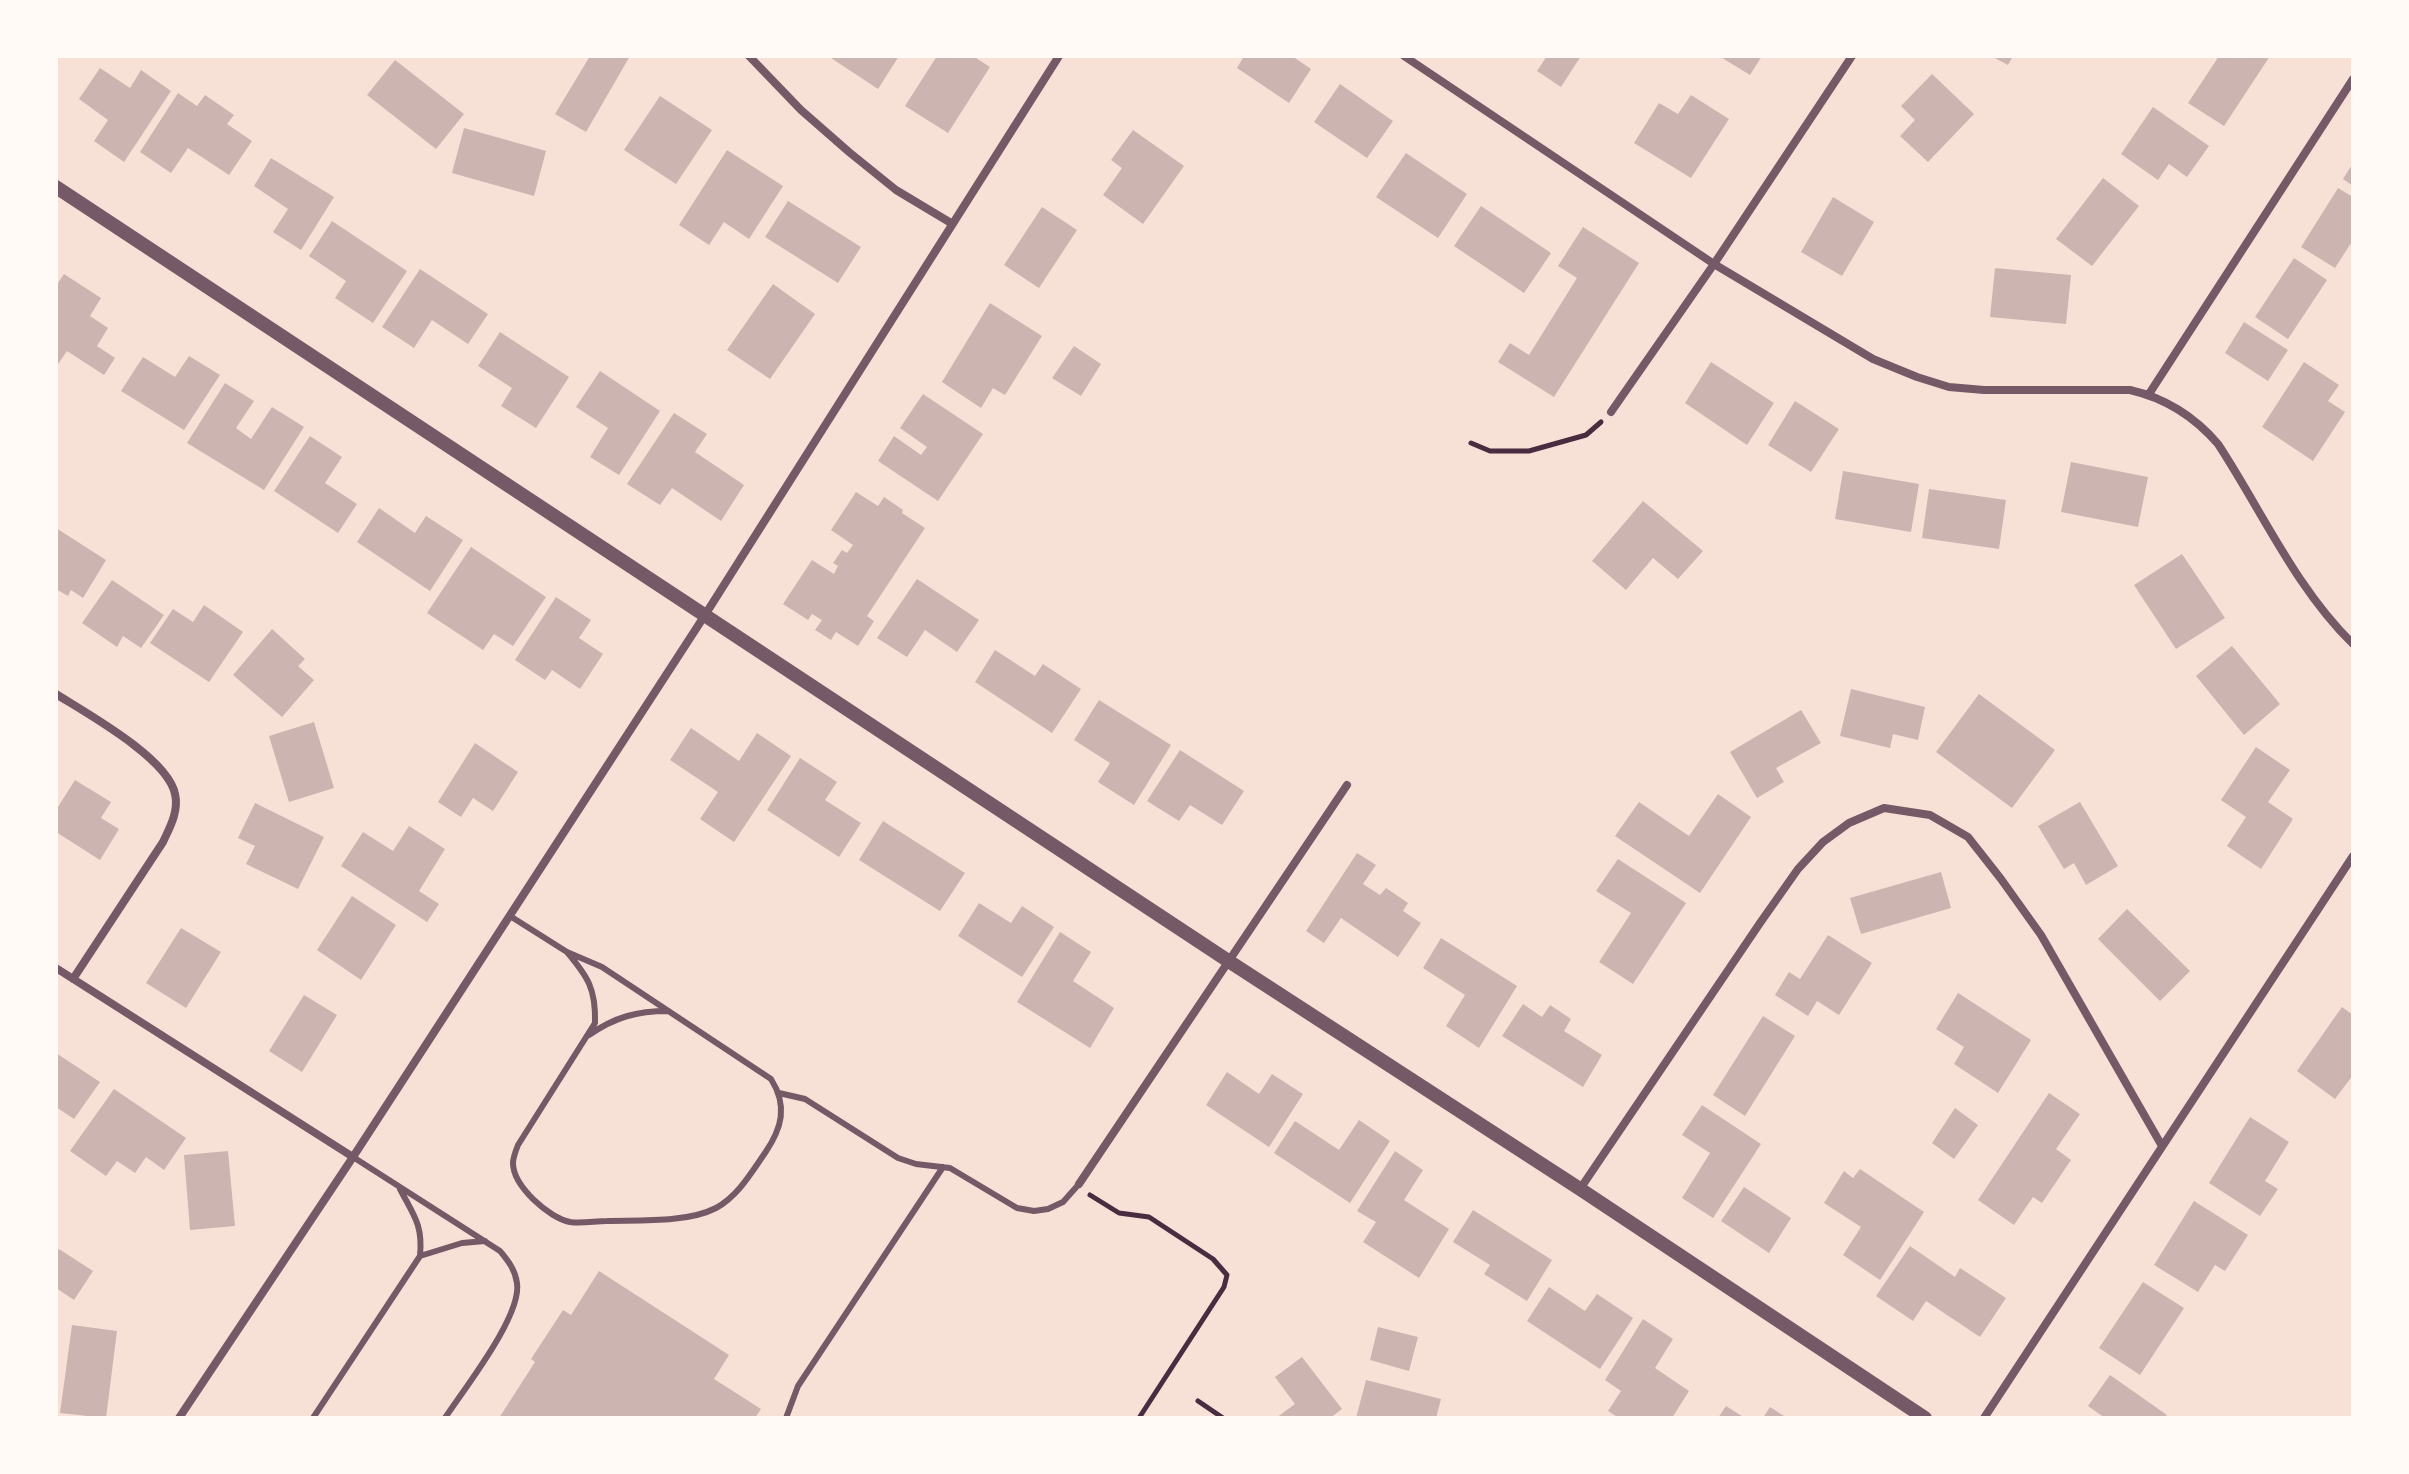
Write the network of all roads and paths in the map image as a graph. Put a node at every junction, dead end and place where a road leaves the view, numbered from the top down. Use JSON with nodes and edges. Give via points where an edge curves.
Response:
{"nodes":[{"id":1,"x":749,"y":56,"type":"edge"},
{"id":2,"x":1059,"y":56,"type":"edge"},
{"id":3,"x":1404,"y":56,"type":"edge"},
{"id":4,"x":1852,"y":56,"type":"edge"},
{"id":5,"x":1416,"y":60,"type":"edge"},
{"id":6,"x":2353,"y":79,"type":"edge"},
{"id":7,"x":56,"y":187,"type":"edge"},
{"id":8,"x":951,"y":223,"type":"junction"},
{"id":9,"x":1714,"y":264,"type":"junction"},
{"id":10,"x":2149,"y":394,"type":"junction"},
{"id":11,"x":1611,"y":412,"type":"joint"},
{"id":12,"x":1471,"y":443,"type":"dead end"},
{"id":13,"x":705,"y":615,"type":"junction"},
{"id":14,"x":2353,"y":644,"type":"edge"},
{"id":15,"x":56,"y":694,"type":"edge"},
{"id":16,"x":1347,"y":785,"type":"dead end"},
{"id":17,"x":2353,"y":856,"type":"edge"},
{"id":18,"x":510,"y":916,"type":"junction"},
{"id":19,"x":567,"y":952,"type":"junction"},
{"id":20,"x":1230,"y":962,"type":"junction"},
{"id":21,"x":56,"y":968,"type":"edge"},
{"id":22,"x":73,"y":979,"type":"junction"},
{"id":23,"x":668,"y":1011,"type":"junction"},
{"id":24,"x":587,"y":1037,"type":"junction"},
{"id":25,"x":779,"y":1093,"type":"junction"},
{"id":26,"x":2162,"y":1146,"type":"junction"},
{"id":27,"x":353,"y":1157,"type":"junction"},
{"id":28,"x":943,"y":1167,"type":"junction"},
{"id":29,"x":398,"y":1185,"type":"junction"},
{"id":30,"x":1078,"y":1186,"type":"junction"},
{"id":31,"x":1580,"y":1189,"type":"junction"},
{"id":32,"x":485,"y":1241,"type":"junction"},
{"id":33,"x":420,"y":1256,"type":"junction"},
{"id":34,"x":1198,"y":1401,"type":"dead end"},
{"id":35,"x":179,"y":1418,"type":"edge"},
{"id":36,"x":313,"y":1418,"type":"edge"},
{"id":37,"x":445,"y":1418,"type":"edge"},
{"id":38,"x":786,"y":1418,"type":"edge"},
{"id":39,"x":1139,"y":1418,"type":"edge"},
{"id":40,"x":1223,"y":1418,"type":"edge"},
{"id":41,"x":1925,"y":1418,"type":"edge"},
{"id":42,"x":1984,"y":1418,"type":"edge"}],
"edges":[{"from":1,"to":8,"type":"street","via":[[849,152],[896,190]]},
{"from":2,"to":8,"type":"street"},
{"from":3,"to":5,"type":"street"},
{"from":4,"to":9,"type":"street"},
{"from":5,"to":9,"type":"street"},
{"from":6,"to":10,"type":"street"},
{"from":7,"to":13,"type":"street"},
{"from":8,"to":13,"type":"street"},
{"from":9,"to":10,"type":"street","via":[[1873,359],[1938,384]]},
{"from":9,"to":11,"type":"street"},
{"from":10,"to":14,"type":"street","via":[[2193,419],[2218,444],[2301,581]]},
{"from":11,"to":12,"type":"path","via":[[1586,435],[1529,451],[1490,451]]},
{"from":13,"to":18,"type":"street"},
{"from":13,"to":20,"type":"street"},
{"from":15,"to":22,"type":"street","via":[[154,762],[172,783],[176,799],[163,842]]},
{"from":16,"to":20,"type":"street"},
{"from":17,"to":26,"type":"street"},
{"from":18,"to":19,"type":"lane"},
{"from":18,"to":27,"type":"street"},
{"from":19,"to":23,"type":"lane","via":[[602,967]]},
{"from":19,"to":24,"type":"lane","via":[[592,990],[595,1023]]},
{"from":20,"to":30,"type":"street"},
{"from":20,"to":31,"type":"street"},
{"from":21,"to":22,"type":"street"},
{"from":22,"to":27,"type":"street"},
{"from":23,"to":24,"type":"lane","via":[[627,1014]]},
{"from":23,"to":25,"type":"lane","via":[[771,1079]]},
{"from":24,"to":25,"type":"lane","via":[[518,1145],[513,1163],[526,1192],[567,1222],[662,1219],[715,1208],[732,1196],[769,1147],[779,1126]]},
{"from":25,"to":28,"type":"lane","via":[[805,1099],[898,1158]]},
{"from":26,"to":31,"type":"street","via":[[2041,935],[1968,837],[1930,815],[1884,808],[1849,823],[1798,869]]},
{"from":26,"to":42,"type":"street"},
{"from":27,"to":29,"type":"lane"},
{"from":27,"to":35,"type":"street"},
{"from":28,"to":30,"type":"lane","via":[[1017,1208],[1034,1211],[1063,1202]]},
{"from":28,"to":38,"type":"lane","via":[[798,1386]]},
{"from":29,"to":32,"type":"lane"},
{"from":29,"to":33,"type":"lane","via":[[417,1220]]},
{"from":30,"to":39,"type":"path","via":[[1119,1213],[1149,1217],[1213,1259],[1227,1275]]},
{"from":31,"to":41,"type":"street"},
{"from":32,"to":33,"type":"lane"},
{"from":32,"to":37,"type":"lane","via":[[512,1266],[516,1302]]},
{"from":33,"to":36,"type":"lane"},
{"from":34,"to":40,"type":"path"}]}
